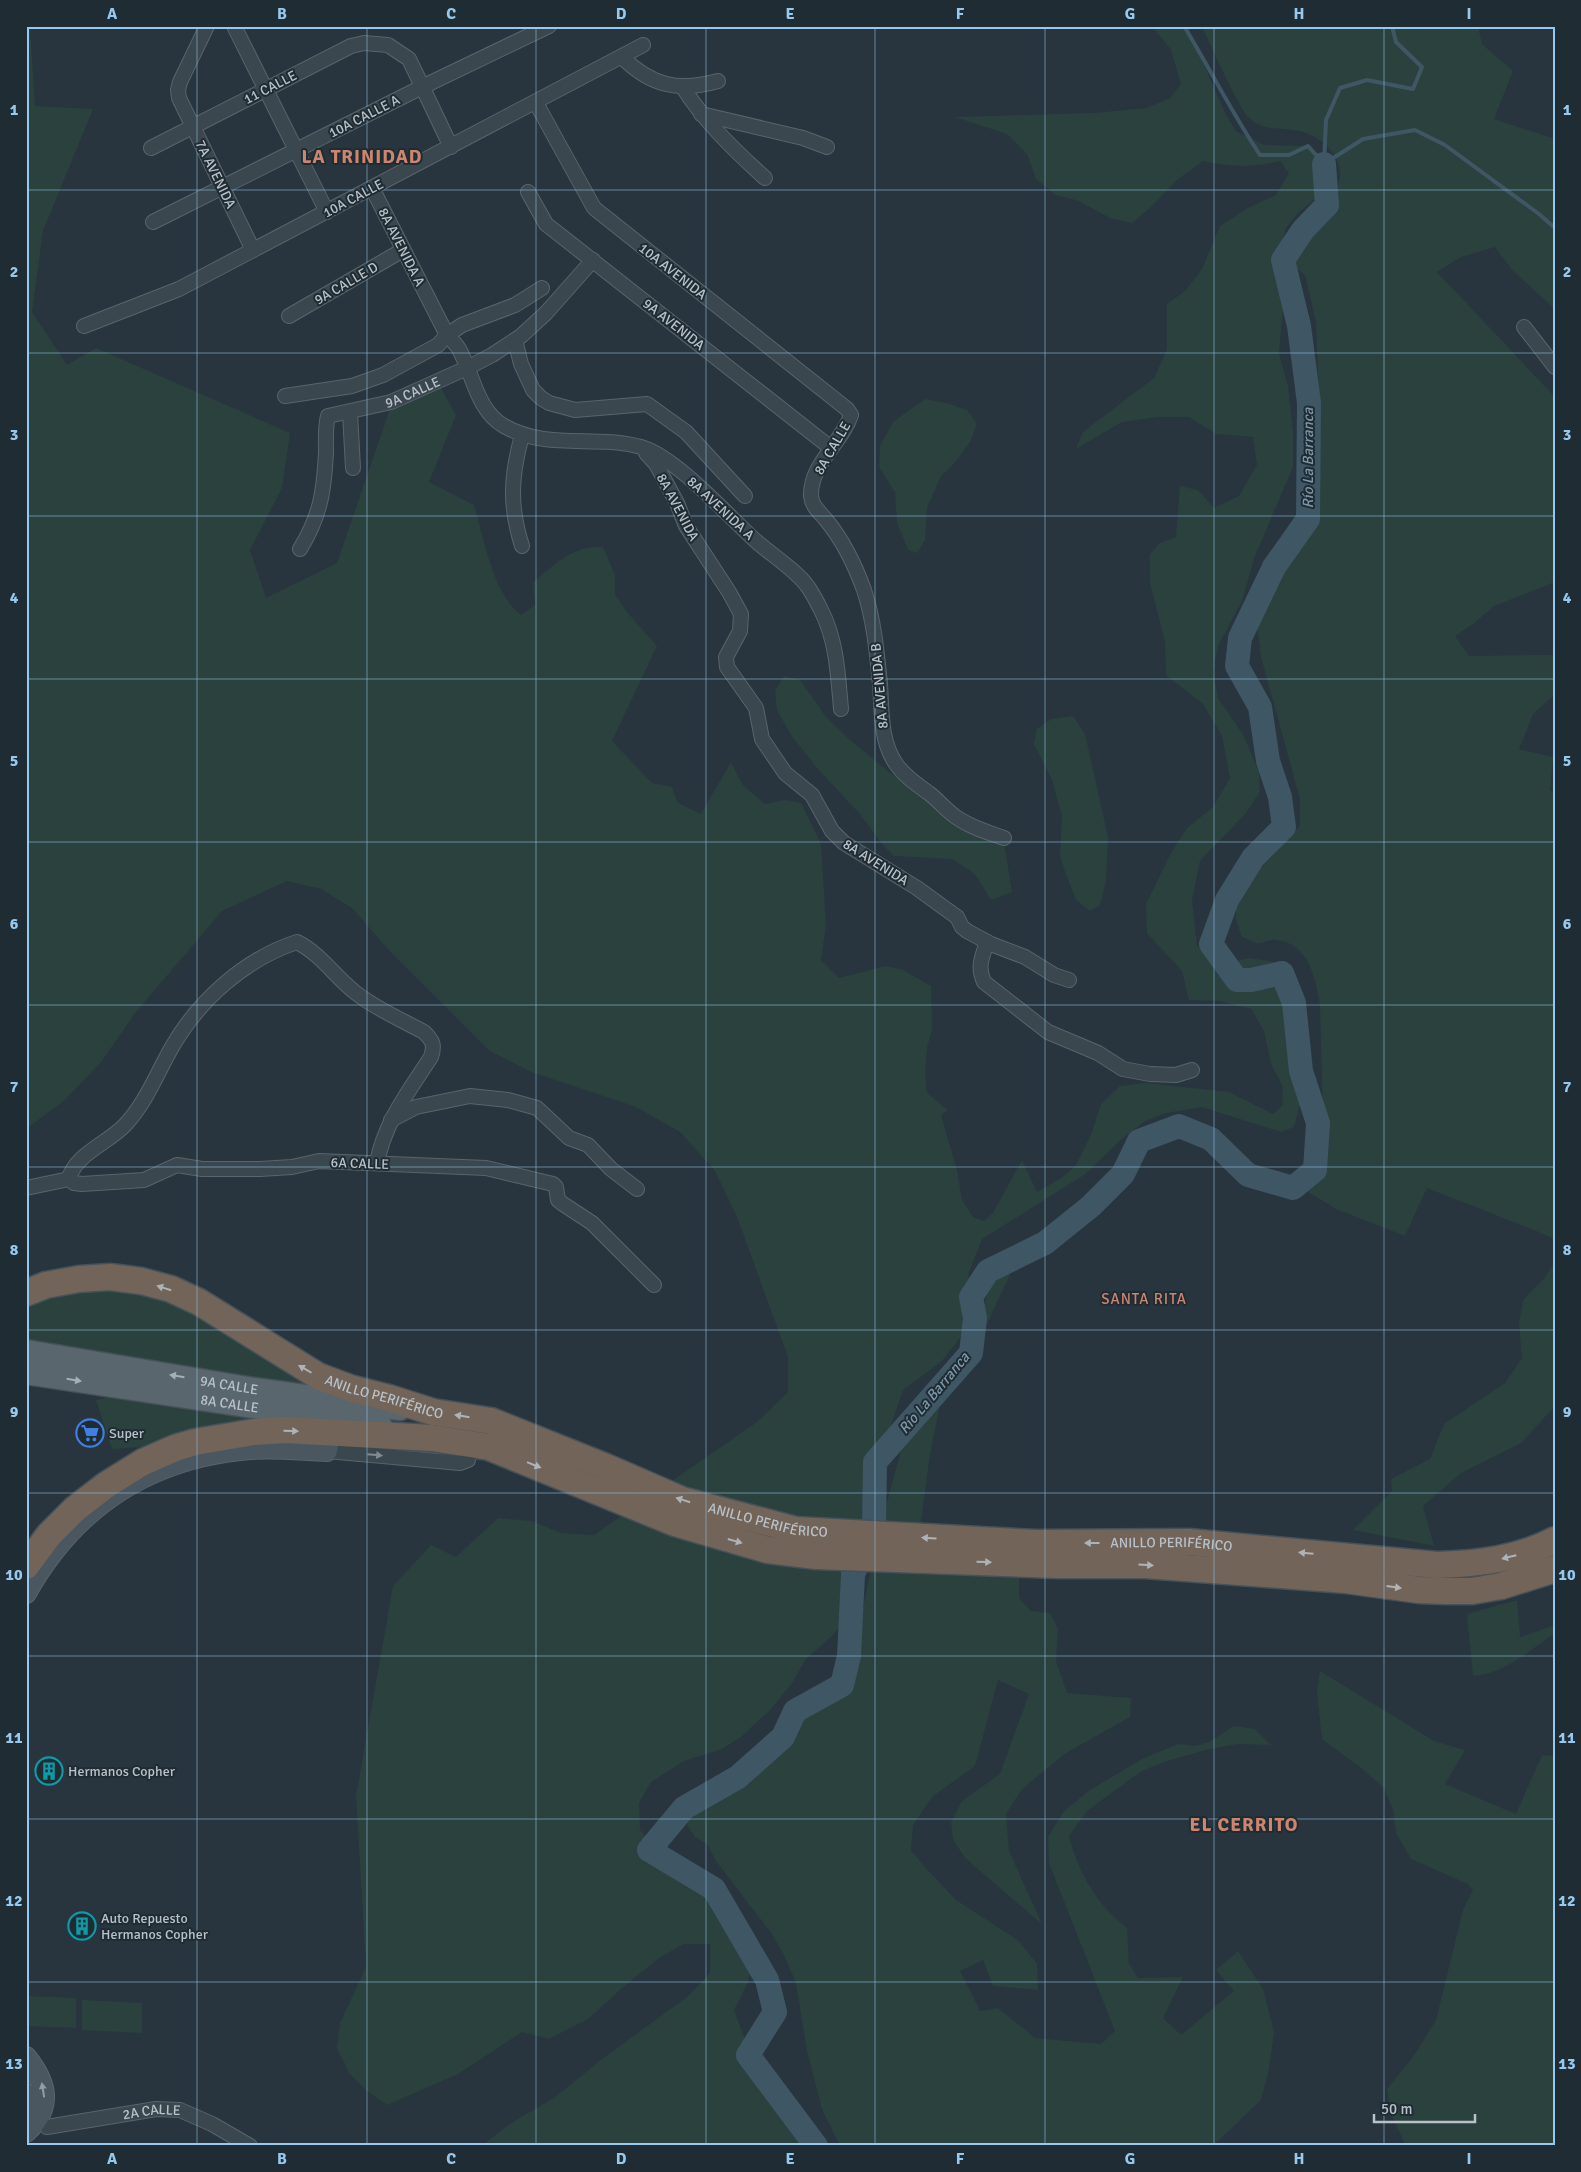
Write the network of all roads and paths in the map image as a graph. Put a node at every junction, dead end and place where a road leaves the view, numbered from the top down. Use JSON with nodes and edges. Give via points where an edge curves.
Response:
{"nodes":[{"id":1,"x":207,"y":26,"type":"edge"},
{"id":2,"x":234,"y":26,"type":"edge"},
{"id":3,"x":549,"y":26,"type":"edge"},
{"id":4,"x":643,"y":45,"type":"dead end"},
{"id":5,"x":622,"y":58,"type":"junction"},
{"id":6,"x":718,"y":81,"type":"dead end"},
{"id":7,"x":682,"y":86,"type":"junction"},
{"id":8,"x":422,"y":87,"type":"junction"},
{"id":9,"x":266,"y":89,"type":"junction"},
{"id":10,"x":536,"y":103,"type":"junction"},
{"id":11,"x":701,"y":114,"type":"junction"},
{"id":12,"x":193,"y":126,"type":"junction"},
{"id":13,"x":451,"y":147,"type":"junction"},
{"id":14,"x":827,"y":147,"type":"dead end"},
{"id":15,"x":151,"y":148,"type":"dead end"},
{"id":16,"x":296,"y":150,"type":"junction"},
{"id":17,"x":765,"y":178,"type":"dead end"},
{"id":18,"x":222,"y":187,"type":"junction"},
{"id":19,"x":372,"y":188,"type":"junction"},
{"id":20,"x":528,"y":192,"type":"dead end"},
{"id":21,"x":327,"y":212,"type":"junction"},
{"id":22,"x":153,"y":222,"type":"dead end"},
{"id":23,"x":253,"y":250,"type":"junction"},
{"id":24,"x":403,"y":250,"type":"junction"},
{"id":25,"x":593,"y":260,"type":"junction"},
{"id":26,"x":542,"y":288,"type":"dead end"},
{"id":27,"x":289,"y":316,"type":"dead end"},
{"id":28,"x":84,"y":326,"type":"dead end"},
{"id":29,"x":1524,"y":327,"type":"dead end"},
{"id":30,"x":447,"y":335,"type":"junction"},
{"id":31,"x":515,"y":340,"type":"junction"},
{"id":32,"x":1555,"y":367,"type":"edge"},
{"id":33,"x":467,"y":368,"type":"junction"},
{"id":34,"x":285,"y":396,"type":"dead end"},
{"id":35,"x":847,"y":409,"type":"joint"},
{"id":36,"x":350,"y":412,"type":"junction"},
{"id":37,"x":522,"y":435,"type":"junction"},
{"id":38,"x":640,"y":447,"type":"junction"},
{"id":39,"x":831,"y":448,"type":"junction"},
{"id":40,"x":353,"y":468,"type":"dead end"},
{"id":41,"x":811,"y":488,"type":"joint"},
{"id":42,"x":745,"y":496,"type":"dead end"},
{"id":43,"x":522,"y":546,"type":"dead end"},
{"id":44,"x":300,"y":549,"type":"dead end"},
{"id":45,"x":841,"y":709,"type":"dead end"},
{"id":46,"x":1004,"y":838,"type":"dead end"},
{"id":47,"x":987,"y":942,"type":"junction"},
{"id":48,"x":1069,"y":980,"type":"dead end"},
{"id":49,"x":1192,"y":1070,"type":"dead end"},
{"id":50,"x":390,"y":1120,"type":"junction"},
{"id":51,"x":377,"y":1163,"type":"junction"},
{"id":52,"x":69,"y":1179,"type":"junction"},
{"id":53,"x":26,"y":1188,"type":"edge"},
{"id":54,"x":637,"y":1189,"type":"dead end"},
{"id":55,"x":654,"y":1285,"type":"dead end"},
{"id":56,"x":26,"y":1294,"type":"edge"},
{"id":57,"x":26,"y":1352,"type":"edge"},
{"id":58,"x":26,"y":1373,"type":"edge"},
{"id":59,"x":433,"y":1412,"type":"junction"},
{"id":60,"x":432,"y":1438,"type":"junction"},
{"id":61,"x":328,"y":1442,"type":"junction"},
{"id":62,"x":480,"y":1446,"type":"junction"},
{"id":63,"x":1555,"y":1540,"type":"edge"},
{"id":64,"x":26,"y":1566,"type":"edge"},
{"id":65,"x":1350,"y":1569,"type":"junction"},
{"id":66,"x":1555,"y":1569,"type":"edge"},
{"id":67,"x":26,"y":1593,"type":"edge"},
{"id":68,"x":26,"y":2057,"type":"edge"},
{"id":69,"x":26,"y":2094,"type":"edge"},
{"id":70,"x":26,"y":2110,"type":"edge"},
{"id":71,"x":47,"y":2127,"type":"dead end"},
{"id":72,"x":26,"y":2132,"type":"edge"},
{"id":73,"x":250,"y":2146,"type":"edge"}],
"edges":[{"from":1,"to":12,"type":"street","name":"7A AVENIDA","via":[[178,90]]},
{"from":2,"to":9,"type":"street"},
{"from":3,"to":8,"type":"street","name":"10A CALLE A"},
{"from":4,"to":5,"type":"street","name":"10A CALLE"},
{"from":5,"to":7,"type":"street","via":[[636,71],[656,82]]},
{"from":5,"to":10,"type":"street","name":"10A CALLE"},
{"from":6,"to":7,"type":"street","via":[[702,86]]},
{"from":7,"to":11,"type":"street"},
{"from":8,"to":9,"type":"street","name":"11 CALLE","via":[[409,59],[388,45],[364,43],[351,46]]},
{"from":8,"to":13,"type":"street"},
{"from":8,"to":16,"type":"street","name":"10A CALLE A"},
{"from":9,"to":12,"type":"street","name":"11 CALLE"},
{"from":9,"to":16,"type":"street"},
{"from":10,"to":13,"type":"street","name":"10A CALLE"},
{"from":10,"to":35,"type":"street","name":"10A AVENIDA","via":[[594,208]]},
{"from":11,"to":14,"type":"street","via":[[803,138]]},
{"from":11,"to":17,"type":"street"},
{"from":12,"to":15,"type":"street","name":"11 CALLE"},
{"from":12,"to":18,"type":"street","name":"7A AVENIDA"},
{"from":13,"to":19,"type":"street","name":"10A CALLE"},
{"from":16,"to":18,"type":"street","name":"10A CALLE A"},
{"from":16,"to":21,"type":"street"},
{"from":18,"to":22,"type":"street","name":"10A CALLE A"},
{"from":18,"to":23,"type":"street","name":"7A AVENIDA"},
{"from":19,"to":21,"type":"street","name":"10A CALLE"},
{"from":19,"to":24,"type":"street","name":"8A AVENIDA A"},
{"from":20,"to":25,"type":"street","name":"9A AVENIDA","via":[[546,224]]},
{"from":21,"to":23,"type":"street","name":"10A CALLE"},
{"from":23,"to":28,"type":"street","name":"10A CALLE","via":[[179,289]]},
{"from":24,"to":27,"type":"street","name":"9A CALLE D"},
{"from":24,"to":30,"type":"street","name":"8A AVENIDA A"},
{"from":25,"to":31,"type":"street","name":"9A CALLE","via":[[546,313]]},
{"from":25,"to":39,"type":"street","name":"9A AVENIDA"},
{"from":26,"to":30,"type":"street","via":[[514,305],[462,324]]},
{"from":29,"to":32,"type":"street"},
{"from":30,"to":33,"type":"street","name":"8A AVENIDA A","via":[[458,347]]},
{"from":30,"to":34,"type":"street","via":[[438,345],[383,375],[352,386]]},
{"from":31,"to":33,"type":"street","name":"9A CALLE"},
{"from":31,"to":42,"type":"street","via":[[521,364],[533,390],[541,398],[575,410],[647,404],[686,432]]},
{"from":33,"to":36,"type":"street","name":"9A CALLE","via":[[391,402]]},
{"from":33,"to":37,"type":"street","name":"8A AVENIDA A","via":[[484,407],[502,425]]},
{"from":35,"to":39,"type":"street","name":"8A CALLE","via":[[851,415],[849,423]]},
{"from":36,"to":40,"type":"street"},
{"from":36,"to":44,"type":"street","name":"9A CALLE","via":[[327,418],[320,507],[314,527]]},
{"from":37,"to":38,"type":"street","name":"8A AVENIDA A","via":[[551,442],[592,441]]},
{"from":37,"to":43,"type":"street","via":[[515,461],[512,499]]},
{"from":38,"to":45,"type":"street","name":"8A AVENIDA A","via":[[679,469],[808,586],[834,640]]},
{"from":38,"to":47,"type":"street","name":"8A AVENIDA","via":[[656,464],[686,526],[740,614],[740,632],[726,657],[726,664],[755,705],[762,739],[785,773],[812,795],[832,831],[844,843],[917,888],[957,917],[964,929]]},
{"from":39,"to":41,"type":"street","name":"8A CALLE"},
{"from":41,"to":46,"type":"street","name":"8A AVENIDA B","via":[[813,504],[848,551],[864,591],[878,663],[883,735],[896,765],[955,816]]},
{"from":47,"to":48,"type":"street"},
{"from":47,"to":49,"type":"street","via":[[980,964],[984,982],[1048,1032],[1098,1053],[1123,1069],[1176,1075]]},
{"from":50,"to":51,"type":"street","via":[[380,1142]]},
{"from":50,"to":52,"type":"street","via":[[431,1057],[433,1040],[357,995],[323,960],[297,942],[267,954],[227,981],[173,1045],[126,1125],[81,1158],[73,1166]]},
{"from":50,"to":54,"type":"street","via":[[416,1106],[470,1096],[508,1100],[537,1108],[569,1138],[588,1145]]},
{"from":51,"to":52,"type":"street","name":"6A CALLE","via":[[320,1161],[260,1169],[177,1166],[144,1180],[82,1184]]},
{"from":51,"to":55,"type":"street","name":"6A CALLE","via":[[486,1168],[553,1184],[562,1204],[592,1223]]},
{"from":52,"to":53,"type":"street","name":"6A CALLE"},
{"from":59,"to":56,"type":"highway","name":"ANILLO PERIFÉRICO","one_way":true,"via":[[318,1376],[199,1302],[141,1280],[79,1279],[46,1285]]},
{"from":59,"to":57,"type":"main road","name":"9A CALLE","one_way":true,"via":[[367,1406]]},
{"from":58,"to":60,"type":"main road","name":"8A CALLE","one_way":true,"via":[[250,1408],[368,1422]]},
{"from":65,"to":59,"type":"highway","name":"ANILLO PERIFÉRICO","one_way":true,"via":[[1189,1542],[1036,1544],[796,1530],[682,1500],[491,1421]]},
{"from":60,"to":61,"type":"highway","name":"ANILLO PERIFÉRICO"},
{"from":60,"to":62,"type":"highway","name":"ANILLO PERIFÉRICO"},
{"from":61,"to":62,"type":"street","name":"ANILLO PERIFÉRICO","one_way":true,"via":[[460,1462],[468,1460]]},
{"from":64,"to":61,"type":"highway","name":"ANILLO PERIFÉRICO","one_way":true,"via":[[75,1509],[106,1484],[159,1454],[195,1442],[284,1430]]},
{"from":61,"to":67,"type":"street","name":"ANILLO PERIFÉRICO","via":[[198,1456],[152,1472],[85,1518],[52,1554]]},
{"from":62,"to":65,"type":"highway","name":"ANILLO PERIFÉRICO","one_way":true,"via":[[674,1523],[768,1550],[816,1556],[1056,1564]]},
{"from":63,"to":65,"type":"highway","name":"ANILLO PERIFÉRICO","one_way":true,"via":[[1513,1556],[1476,1564]]},
{"from":65,"to":66,"type":"highway","name":"ANILLO PERIFÉRICO","one_way":true,"via":[[1419,1590],[1472,1591],[1520,1582]]},
{"from":72,"to":68,"type":"street","one_way":true,"via":[[42,2112],[44,2096],[41,2080]]},
{"from":69,"to":70,"type":"street"},
{"from":71,"to":73,"type":"street","name":"2A CALLE","via":[[156,2109],[180,2110]]}]}
